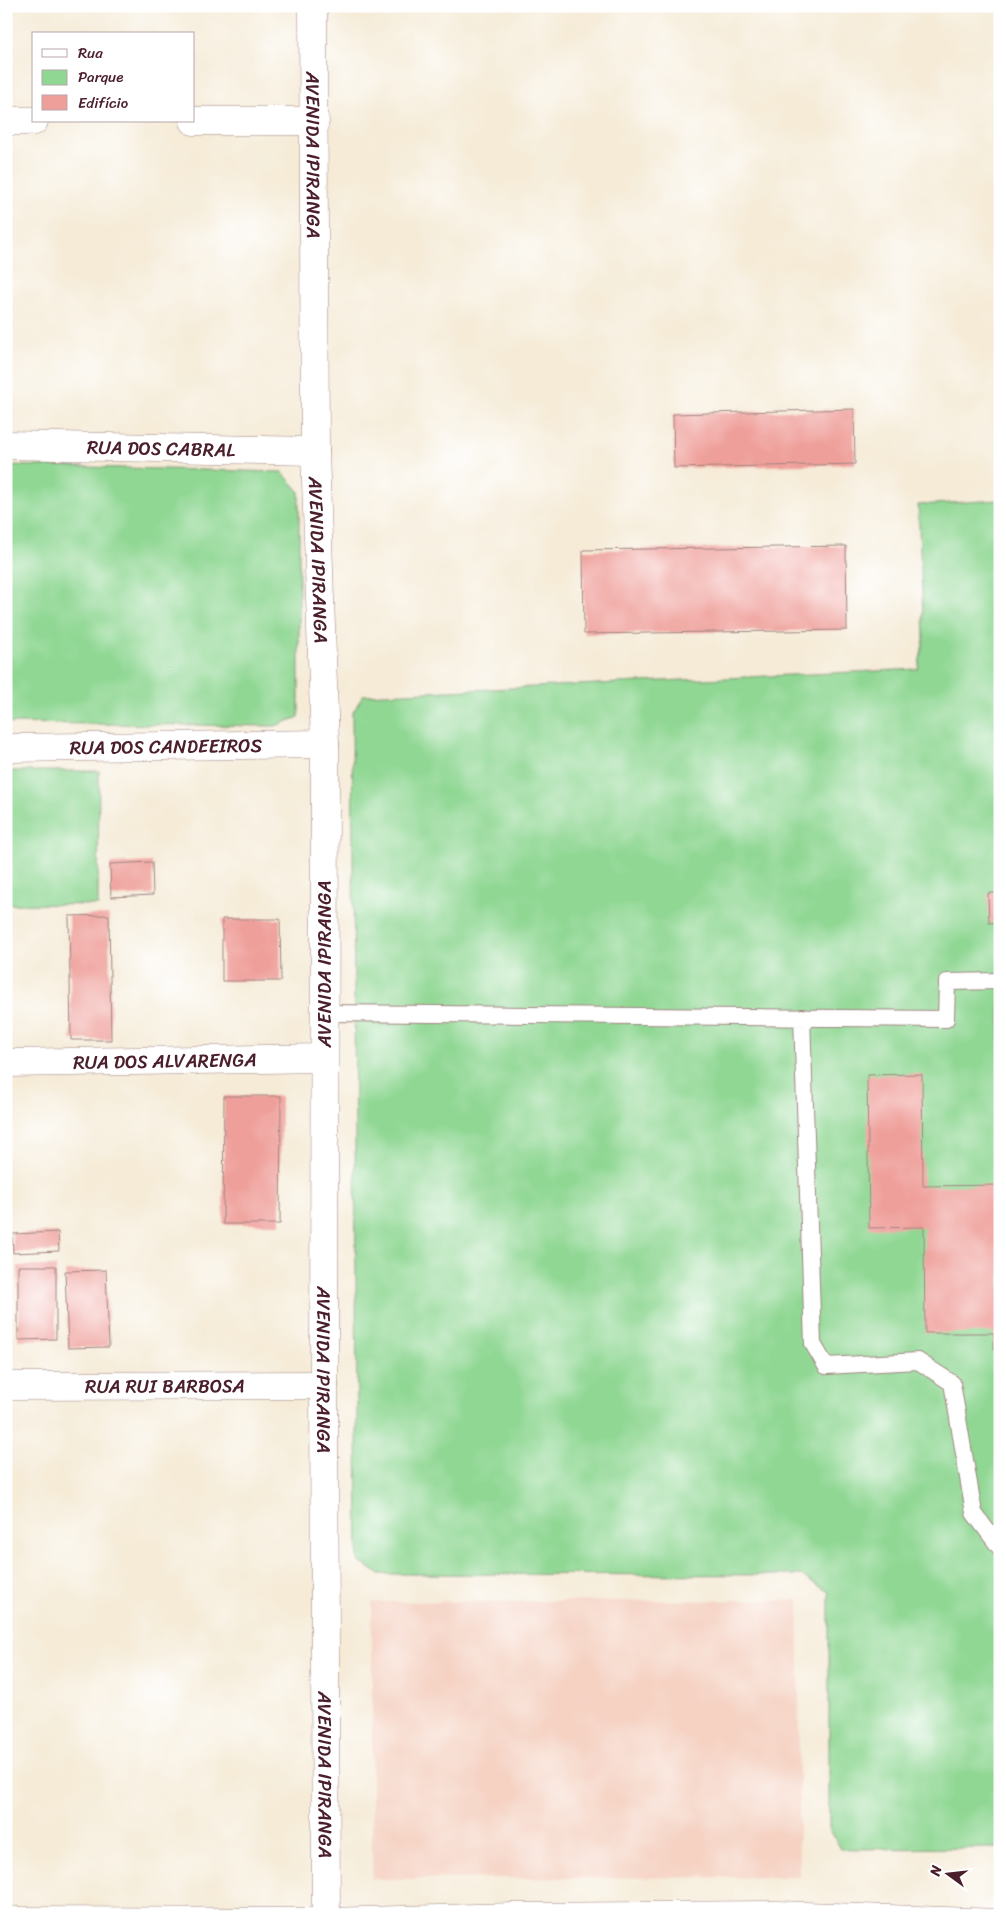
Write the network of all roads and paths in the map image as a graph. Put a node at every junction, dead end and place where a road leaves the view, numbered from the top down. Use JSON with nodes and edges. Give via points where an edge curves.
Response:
{"nodes":[{"id":1,"x":313,"y":6,"type":"edge"},
{"id":2,"x":6,"y":120,"type":"edge"},
{"id":3,"x":32,"y":120,"type":"edge"},
{"id":4,"x":195,"y":121,"type":"edge"},
{"id":5,"x":315,"y":121,"type":"junction"},
{"id":6,"x":6,"y":445,"type":"edge"},
{"id":7,"x":315,"y":451,"type":"junction"},
{"id":8,"x":325,"y":744,"type":"junction"},
{"id":9,"x":6,"y":748,"type":"edge"},
{"id":10,"x":1000,"y":981,"type":"edge"},
{"id":11,"x":323,"y":1013,"type":"junction"},
{"id":12,"x":802,"y":1017,"type":"junction"},
{"id":13,"x":324,"y":1058,"type":"junction"},
{"id":14,"x":6,"y":1063,"type":"edge"},
{"id":15,"x":324,"y":1384,"type":"junction"},
{"id":16,"x":6,"y":1386,"type":"edge"},
{"id":17,"x":1000,"y":1548,"type":"edge"},
{"id":18,"x":777,"y":1920,"type":"edge"},
{"id":19,"x":514,"y":1921,"type":"edge"},
{"id":20,"x":18,"y":1922,"type":"edge"},
{"id":21,"x":326,"y":1922,"type":"junction"},
{"id":22,"x":1000,"y":1923,"type":"edge"}],
"edges":[{"from":1,"to":5,"type":"street","name":"AVENIDA IPIRANGA"},
{"from":2,"to":3,"type":"street"},
{"from":4,"to":5,"type":"street"},
{"from":5,"to":7,"type":"street","name":"AVENIDA IPIRANGA"},
{"from":6,"to":7,"type":"street","name":"RUA DOS CABRAL"},
{"from":7,"to":8,"type":"street","name":"AVENIDA IPIRANGA"},
{"from":8,"to":9,"type":"street","name":"RUA DOS CANDEEIROS"},
{"from":8,"to":11,"type":"street","name":"AVENIDA IPIRANGA"},
{"from":10,"to":12,"type":"lane","via":[[947,982],[946,1019]]},
{"from":11,"to":12,"type":"lane"},
{"from":11,"to":13,"type":"street","name":"AVENIDA IPIRANGA"},
{"from":12,"to":17,"type":"lane","via":[[813,1344],[826,1366],[918,1361],[952,1384],[974,1513]]},
{"from":13,"to":14,"type":"street","name":"RUA DOS ALVARENGA"},
{"from":13,"to":15,"type":"street","name":"AVENIDA IPIRANGA"},
{"from":15,"to":16,"type":"street","name":"RUA RUI BARBOSA"},
{"from":15,"to":21,"type":"street","name":"AVENIDA IPIRANGA"},
{"from":18,"to":19,"type":"street"},
{"from":18,"to":22,"type":"street"},
{"from":19,"to":21,"type":"street"},
{"from":20,"to":21,"type":"street"}]}
